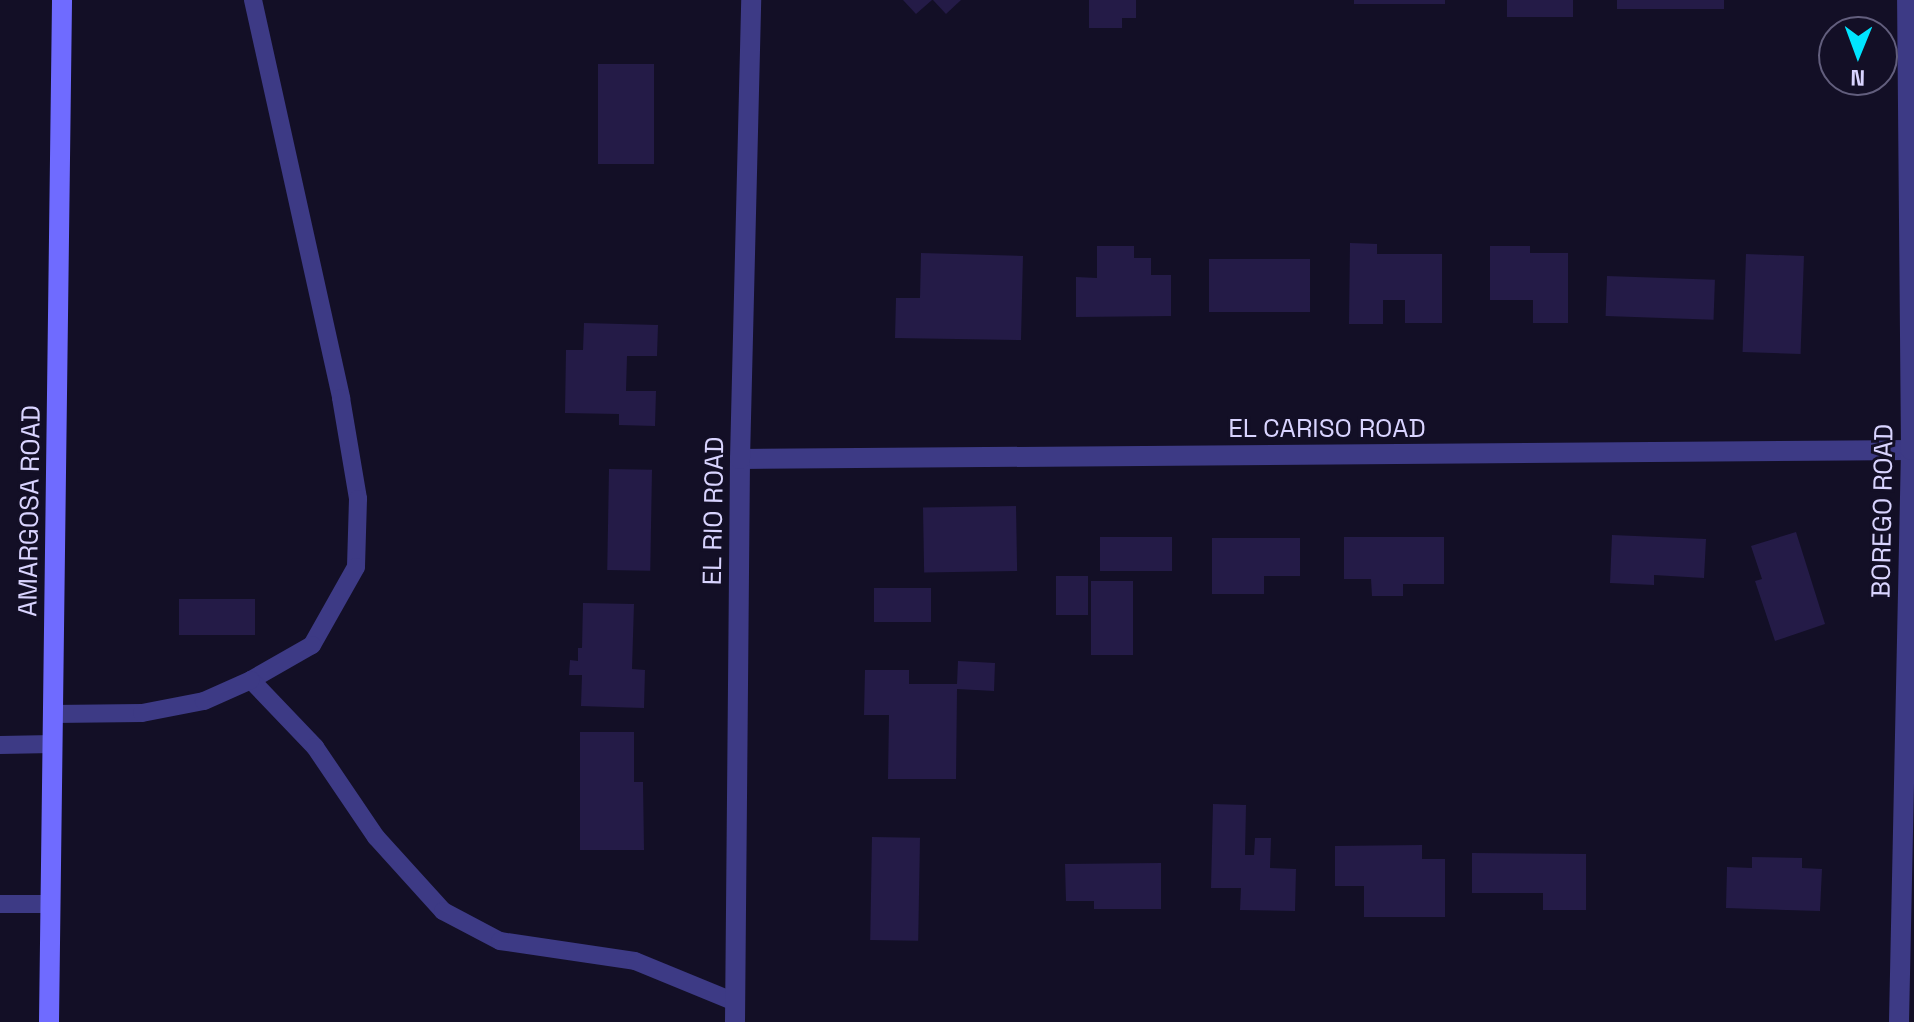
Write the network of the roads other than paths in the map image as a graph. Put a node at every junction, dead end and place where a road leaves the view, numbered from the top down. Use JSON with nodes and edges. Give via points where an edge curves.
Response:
{"nodes":[{"id":1,"x":62,"y":0,"type":"edge"},
{"id":2,"x":253,"y":0,"type":"edge"},
{"id":3,"x":751,"y":0,"type":"edge"},
{"id":4,"x":1907,"y":0,"type":"edge"},
{"id":5,"x":1913,"y":450,"type":"edge"},
{"id":6,"x":740,"y":459,"type":"junction"},
{"id":7,"x":251,"y":680,"type":"junction"},
{"id":8,"x":53,"y":714,"type":"junction"},
{"id":9,"x":53,"y":744,"type":"junction"},
{"id":10,"x":0,"y":745,"type":"edge"},
{"id":11,"x":0,"y":904,"type":"edge"},
{"id":12,"x":51,"y":904,"type":"junction"},
{"id":13,"x":735,"y":1012,"type":"edge"},
{"id":14,"x":49,"y":1022,"type":"edge"},
{"id":15,"x":1899,"y":1022,"type":"edge"}],
"edges":[{"from":1,"to":8,"type":"main road","name":"AMARGOSA ROAD"},
{"from":2,"to":7,"type":"lane","via":[[341,398],[358,499],[356,567],[312,645]]},
{"from":3,"to":6,"type":"street","name":"EL RIO ROAD"},
{"from":4,"to":5,"type":"street","name":"BOREGO ROAD"},
{"from":5,"to":6,"type":"street","name":"EL CARISO ROAD"},
{"from":5,"to":15,"type":"street","name":"BOREGO ROAD"},
{"from":6,"to":13,"type":"street","name":"EL RIO ROAD"},
{"from":7,"to":8,"type":"lane","via":[[204,701],[142,713]]},
{"from":7,"to":13,"type":"lane","via":[[315,747],[376,837],[443,911],[500,941],[635,961]]},
{"from":8,"to":9,"type":"main road","name":"AMARGOSA ROAD"},
{"from":9,"to":10,"type":"lane"},
{"from":9,"to":12,"type":"main road","name":"AMARGOSA ROAD"},
{"from":11,"to":12,"type":"lane"},
{"from":12,"to":14,"type":"main road","name":"AMARGOSA ROAD"}]}
